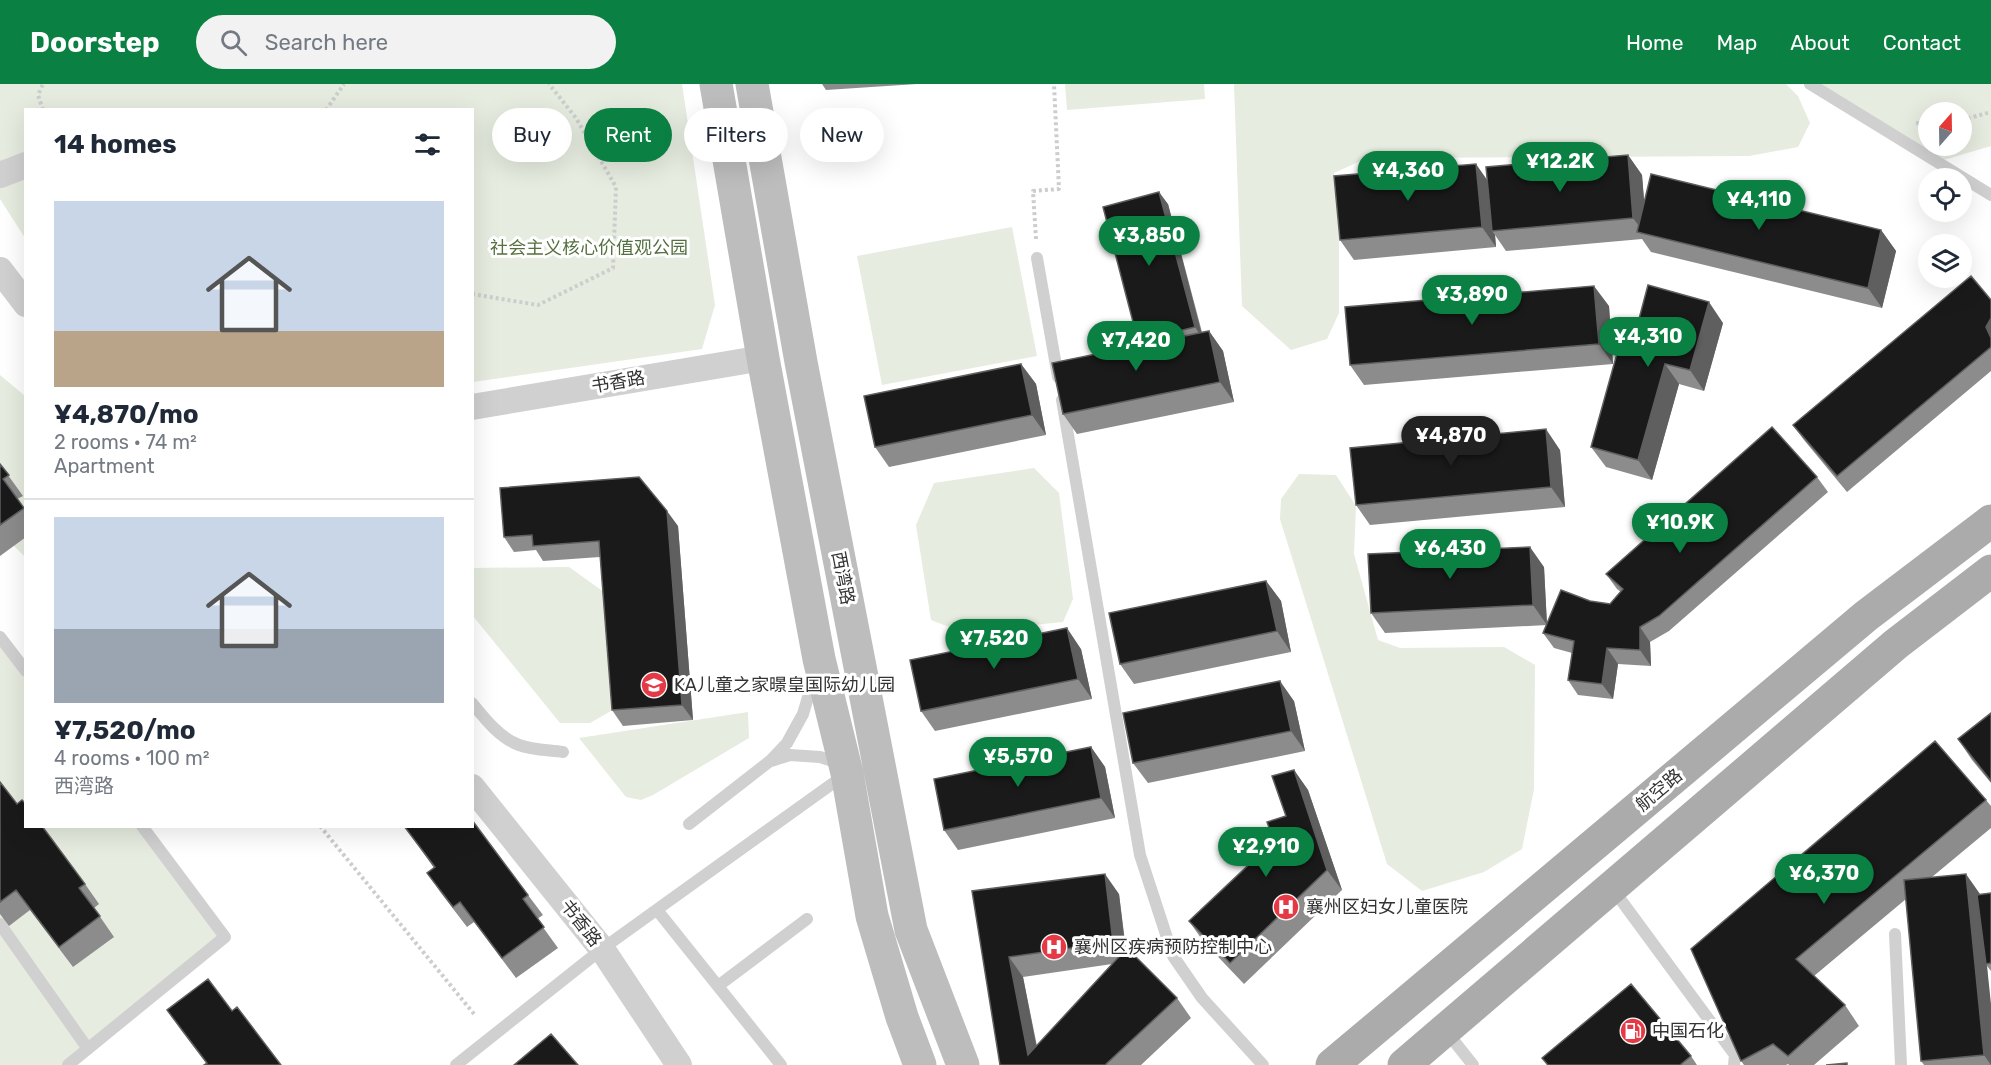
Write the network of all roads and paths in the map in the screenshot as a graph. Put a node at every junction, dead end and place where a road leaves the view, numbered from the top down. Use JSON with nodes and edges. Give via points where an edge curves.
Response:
{"nodes":[{"id":1,"x":43,"y":84,"type":"edge"},
{"id":2,"x":344,"y":84,"type":"edge"},
{"id":3,"x":549,"y":84,"type":"edge"},
{"id":4,"x":716,"y":84,"type":"edge"},
{"id":5,"x":752,"y":84,"type":"edge"},
{"id":6,"x":1054,"y":84,"type":"edge"},
{"id":7,"x":1810,"y":84,"type":"edge"},
{"id":8,"x":42,"y":108,"type":"edge"},
{"id":9,"x":327,"y":108,"type":"edge"},
{"id":10,"x":1991,"y":112,"type":"edge"},
{"id":11,"x":1972,"y":117,"type":"edge"},
{"id":12,"x":24,"y":166,"type":"edge"},
{"id":13,"x":0,"y":175,"type":"edge"},
{"id":14,"x":1991,"y":195,"type":"edge"},
{"id":15,"x":1037,"y":258,"type":"joint"},
{"id":16,"x":0,"y":270,"type":"edge"},
{"id":17,"x":474,"y":294,"type":"edge"},
{"id":18,"x":24,"y":301,"type":"edge"},
{"id":19,"x":763,"y":358,"type":"junction"},
{"id":20,"x":474,"y":407,"type":"edge"},
{"id":21,"x":1991,"y":521,"type":"edge"},
{"id":22,"x":1991,"y":571,"type":"edge"},
{"id":23,"x":0,"y":637,"type":"edge"},
{"id":24,"x":819,"y":659,"type":"junction"},
{"id":25,"x":24,"y":668,"type":"edge"},
{"id":26,"x":474,"y":705,"type":"edge"},
{"id":27,"x":563,"y":752,"type":"dead end"},
{"id":28,"x":770,"y":761,"type":"junction"},
{"id":29,"x":845,"y":769,"type":"junction"},
{"id":30,"x":474,"y":789,"type":"edge"},
{"id":31,"x":689,"y":824,"type":"dead end"},
{"id":32,"x":143,"y":828,"type":"edge"},
{"id":33,"x":322,"y":828,"type":"edge"},
{"id":34,"x":1612,"y":888,"type":"junction"},
{"id":35,"x":657,"y":910,"type":"junction"},
{"id":36,"x":807,"y":919,"type":"dead end"},
{"id":37,"x":0,"y":924,"type":"edge"},
{"id":38,"x":1895,"y":934,"type":"dead end"},
{"id":39,"x":602,"y":949,"type":"junction"},
{"id":40,"x":718,"y":986,"type":"junction"},
{"id":41,"x":474,"y":1014,"type":"dead end"},
{"id":42,"x":1445,"y":1030,"type":"junction"},
{"id":43,"x":88,"y":1048,"type":"junction"},
{"id":44,"x":68,"y":1065,"type":"edge"},
{"id":45,"x":456,"y":1065,"type":"edge"},
{"id":46,"x":680,"y":1065,"type":"edge"},
{"id":47,"x":781,"y":1065,"type":"edge"},
{"id":48,"x":920,"y":1065,"type":"edge"},
{"id":49,"x":963,"y":1065,"type":"edge"},
{"id":50,"x":1263,"y":1065,"type":"edge"},
{"id":51,"x":1332,"y":1065,"type":"edge"},
{"id":52,"x":1404,"y":1065,"type":"edge"},
{"id":53,"x":1473,"y":1065,"type":"edge"},
{"id":54,"x":1734,"y":1065,"type":"edge"},
{"id":55,"x":1901,"y":1065,"type":"edge"}],
"edges":[{"from":1,"to":8,"type":"path","via":[[38,95]]},
{"from":2,"to":9,"type":"path"},
{"from":3,"to":17,"type":"path","via":[[576,118],[616,187],[613,268],[538,305]]},
{"from":4,"to":19,"type":"main road"},
{"from":5,"to":49,"type":"main road","name":"西湾路","via":[[801,362],[911,930]]},
{"from":6,"to":15,"type":"path","via":[[1059,189],[1033,191]]},
{"from":7,"to":14,"type":"lane"},
{"from":10,"to":11,"type":"path"},
{"from":12,"to":13,"type":"street"},
{"from":15,"to":50,"type":"lane","via":[[1140,855],[1173,956],[1202,998]]},
{"from":16,"to":18,"type":"street"},
{"from":19,"to":20,"type":"street","name":"书香路"},
{"from":19,"to":24,"type":"main road"},
{"from":21,"to":51,"type":"main road","name":"航空路","via":[[1866,616]]},
{"from":22,"to":34,"type":"main road","via":[[1896,644]]},
{"from":23,"to":25,"type":"lane"},
{"from":24,"to":28,"type":"lane","via":[[803,714],[787,743]]},
{"from":24,"to":29,"type":"main road"},
{"from":26,"to":27,"type":"lane","via":[[505,738],[520,745]]},
{"from":28,"to":29,"type":"lane","via":[[790,755],[820,757]]},
{"from":28,"to":31,"type":"lane"},
{"from":29,"to":35,"type":"lane"},
{"from":29,"to":48,"type":"main road","via":[[872,916]]},
{"from":30,"to":39,"type":"street","name":"书香路"},
{"from":32,"to":43,"type":"lane","via":[[225,937]]},
{"from":33,"to":41,"type":"path"},
{"from":34,"to":42,"type":"main road"},
{"from":34,"to":54,"type":"lane","via":[[1735,1055]]},
{"from":35,"to":39,"type":"lane"},
{"from":35,"to":40,"type":"lane"},
{"from":36,"to":40,"type":"lane"},
{"from":37,"to":43,"type":"lane"},
{"from":38,"to":55,"type":"lane"},
{"from":39,"to":45,"type":"lane"},
{"from":39,"to":46,"type":"street","name":"书香路"},
{"from":40,"to":47,"type":"lane"},
{"from":42,"to":52,"type":"main road"},
{"from":42,"to":53,"type":"lane"},
{"from":43,"to":44,"type":"lane"}]}
